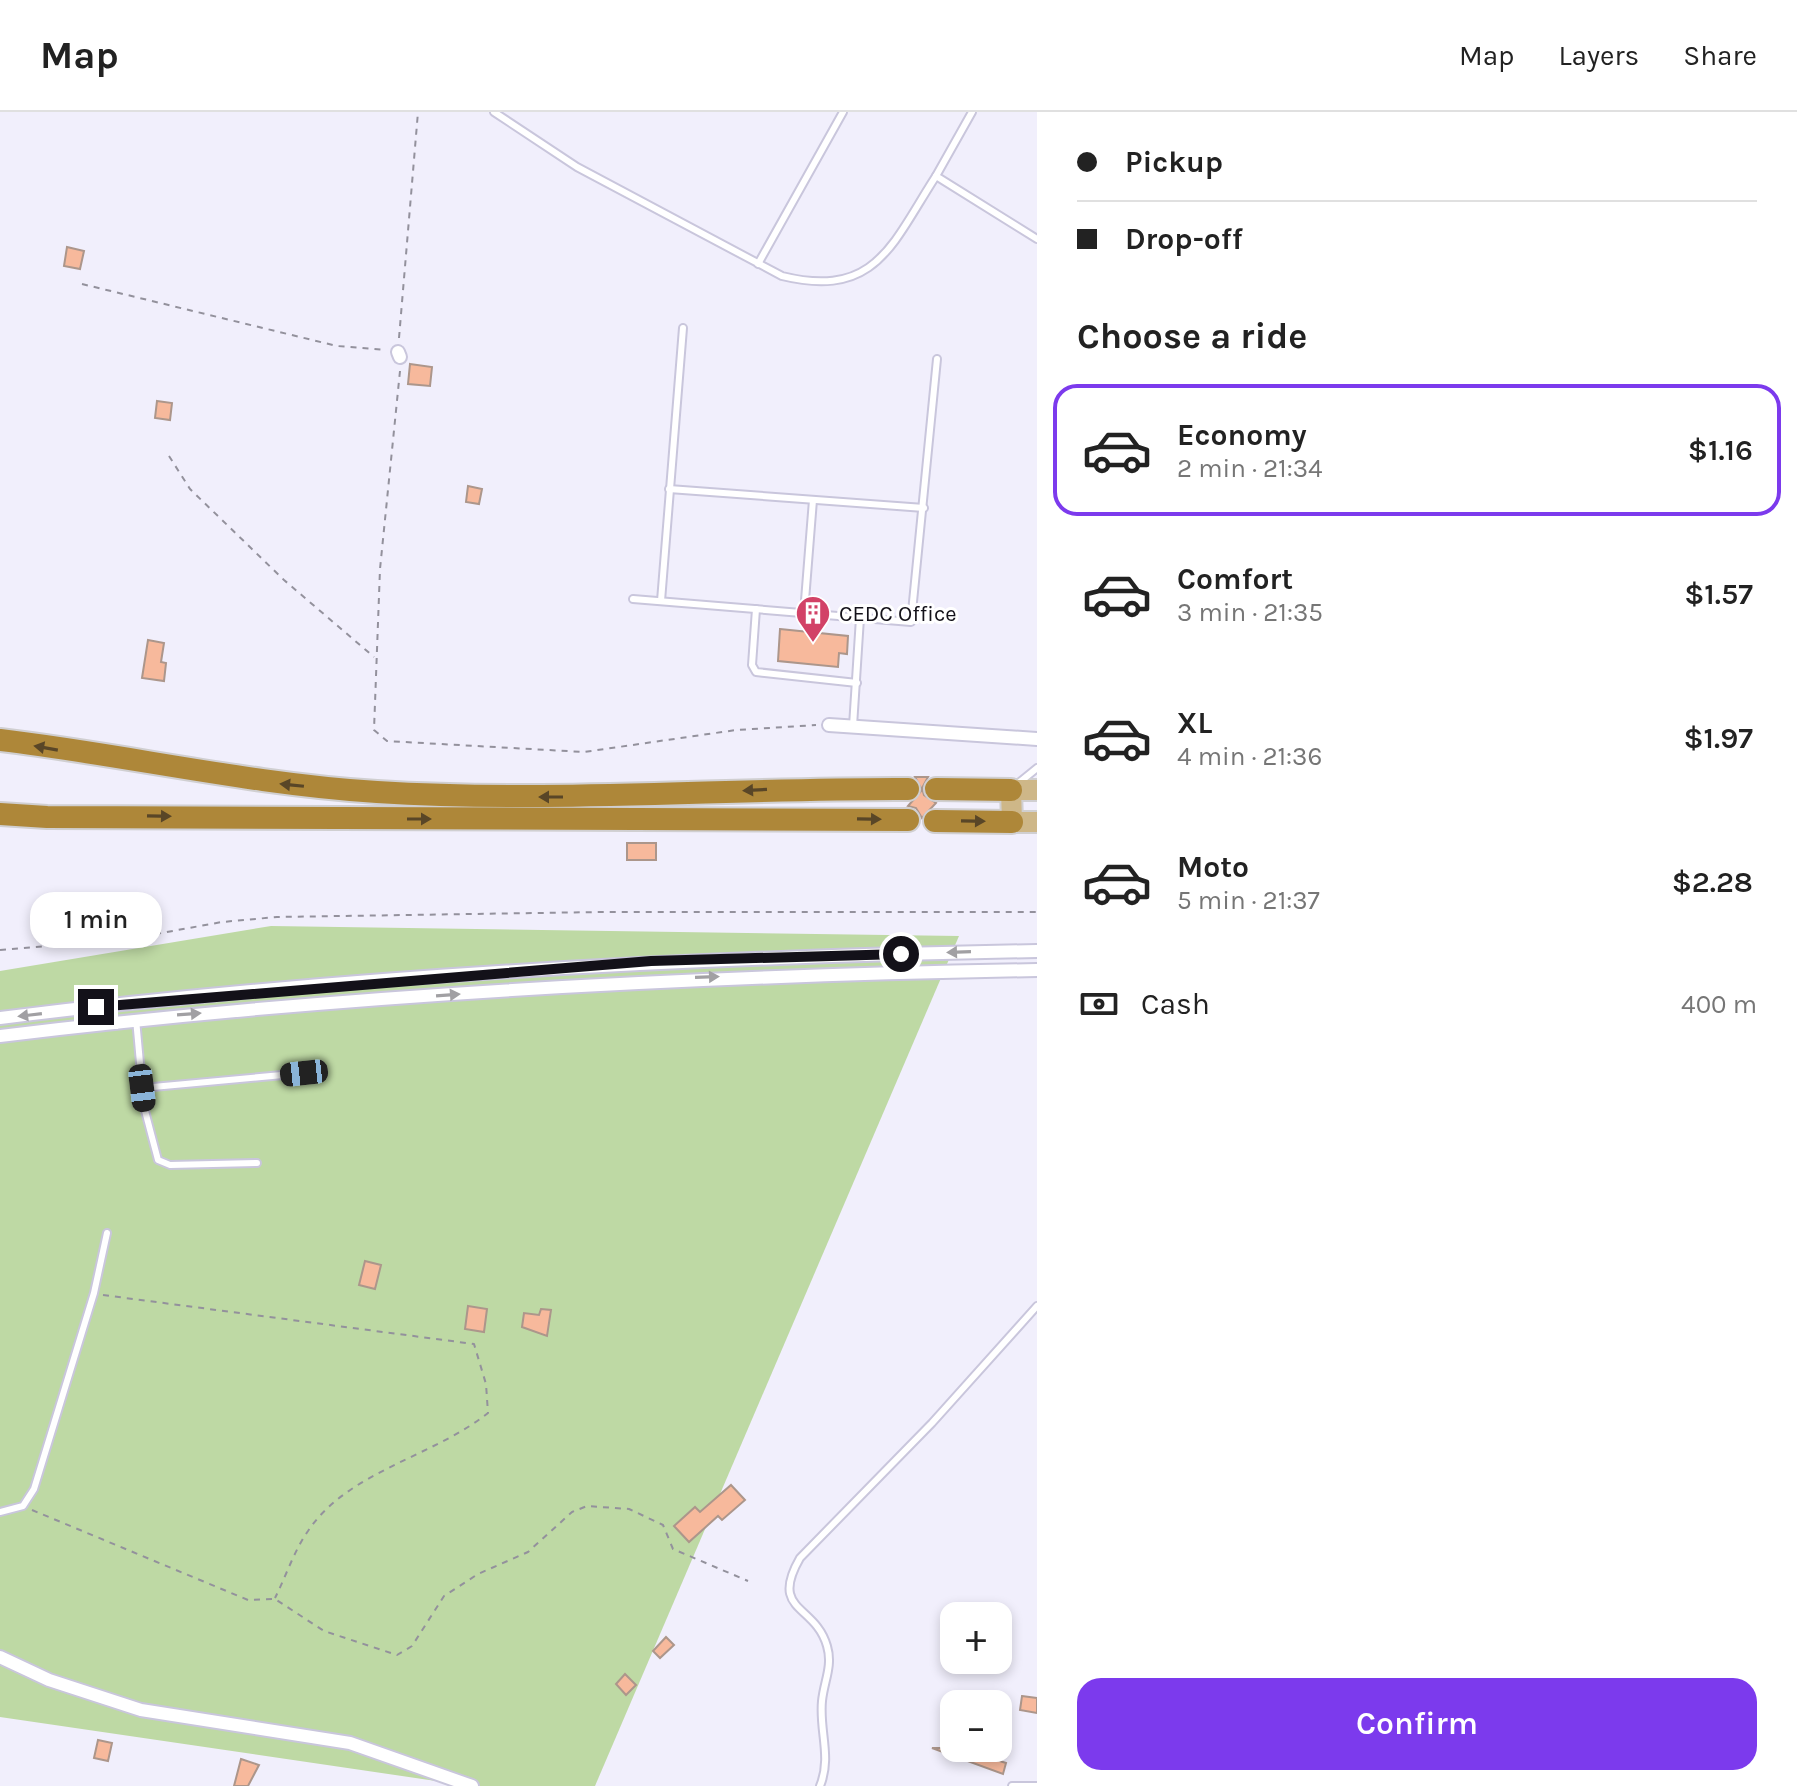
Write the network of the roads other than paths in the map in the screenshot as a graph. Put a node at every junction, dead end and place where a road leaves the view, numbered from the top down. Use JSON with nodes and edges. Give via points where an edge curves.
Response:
{"nodes":[{"id":1,"x":494,"y":112,"type":"edge"},
{"id":2,"x":843,"y":112,"type":"edge"},
{"id":3,"x":972,"y":112,"type":"edge"},
{"id":4,"x":936,"y":176,"type":"junction"},
{"id":5,"x":1037,"y":239,"type":"edge"},
{"id":6,"x":758,"y":264,"type":"junction"},
{"id":7,"x":683,"y":328,"type":"dead end"},
{"id":8,"x":937,"y":359,"type":"dead end"},
{"id":9,"x":669,"y":489,"type":"junction"},
{"id":10,"x":813,"y":500,"type":"junction"},
{"id":11,"x":924,"y":508,"type":"junction"},
{"id":12,"x":633,"y":599,"type":"dead end"},
{"id":13,"x":661,"y":601,"type":"junction"},
{"id":14,"x":756,"y":609,"type":"junction"},
{"id":15,"x":804,"y":613,"type":"junction"},
{"id":16,"x":860,"y":618,"type":"junction"},
{"id":17,"x":857,"y":683,"type":"junction"},
{"id":18,"x":829,"y":725,"type":"road end"},
{"id":19,"x":853,"y":726,"type":"junction"},
{"id":20,"x":1037,"y":739,"type":"edge"},
{"id":21,"x":1,"y":740,"type":"edge"},
{"id":22,"x":1037,"y":768,"type":"edge"},
{"id":23,"x":908,"y":789,"type":"dead end"},
{"id":24,"x":936,"y":789,"type":"dead end"},
{"id":25,"x":1011,"y":790,"type":"junction"},
{"id":26,"x":1037,"y":790,"type":"edge"},
{"id":27,"x":0,"y":802,"type":"edge"},
{"id":28,"x":0,"y":814,"type":"edge"},
{"id":29,"x":81,"y":815,"type":"junction"},
{"id":30,"x":908,"y":820,"type":"dead end"},
{"id":31,"x":935,"y":821,"type":"dead end"},
{"id":32,"x":1012,"y":822,"type":"junction"},
{"id":33,"x":1037,"y":822,"type":"edge"},
{"id":34,"x":1037,"y":951,"type":"edge"},
{"id":35,"x":528,"y":970,"type":"junction"},
{"id":36,"x":1037,"y":970,"type":"edge"},
{"id":37,"x":530,"y":989,"type":"junction"},
{"id":38,"x":0,"y":1018,"type":"edge"},
{"id":39,"x":136,"y":1019,"type":"junction"},
{"id":40,"x":0,"y":1036,"type":"edge"},
{"id":41,"x":304,"y":1073,"type":"dead end"},
{"id":42,"x":142,"y":1088,"type":"junction"},
{"id":43,"x":257,"y":1163,"type":"dead end"},
{"id":44,"x":107,"y":1233,"type":"dead end"},
{"id":45,"x":1037,"y":1306,"type":"edge"},
{"id":46,"x":0,"y":1512,"type":"edge"},
{"id":47,"x":0,"y":1657,"type":"edge"},
{"id":48,"x":472,"y":1786,"type":"edge"},
{"id":49,"x":820,"y":1786,"type":"edge"},
{"id":50,"x":1012,"y":1786,"type":"edge"},
{"id":51,"x":1037,"y":1786,"type":"edge"}],
"edges":[{"from":1,"to":6,"type":"lane","via":[[577,167]]},
{"from":2,"to":6,"type":"lane"},
{"from":3,"to":4,"type":"lane"},
{"from":4,"to":5,"type":"lane"},
{"from":4,"to":6,"type":"lane","via":[[874,267],[826,283],[782,276]]},
{"from":7,"to":9,"type":"lane"},
{"from":8,"to":11,"type":"lane"},
{"from":9,"to":10,"type":"lane"},
{"from":9,"to":13,"type":"lane"},
{"from":10,"to":11,"type":"lane"},
{"from":10,"to":15,"type":"lane"},
{"from":11,"to":16,"type":"lane","via":[[914,619]]},
{"from":12,"to":13,"type":"lane"},
{"from":13,"to":14,"type":"lane"},
{"from":14,"to":15,"type":"lane"},
{"from":14,"to":17,"type":"lane","via":[[756,672]]},
{"from":15,"to":16,"type":"lane"},
{"from":16,"to":17,"type":"lane"},
{"from":17,"to":19,"type":"lane"},
{"from":18,"to":19,"type":"street"},
{"from":19,"to":20,"type":"street"},
{"from":23,"to":21,"type":"highway","one_way":true,"via":[[629,797],[380,792],[244,779]]},
{"from":22,"to":25,"type":"lane"},
{"from":24,"to":25,"type":"highway"},
{"from":25,"to":26,"type":"main road"},
{"from":25,"to":32,"type":"main road"},
{"from":27,"to":29,"type":"highway"},
{"from":28,"to":29,"type":"highway"},
{"from":29,"to":30,"type":"highway","one_way":true},
{"from":31,"to":32,"type":"highway","one_way":true},
{"from":32,"to":33,"type":"main road"},
{"from":34,"to":35,"type":"street","one_way":true,"via":[[682,959]]},
{"from":35,"to":37,"type":"lane"},
{"from":35,"to":38,"type":"street","one_way":true,"via":[[183,997]]},
{"from":37,"to":36,"type":"street","one_way":true,"via":[[705,977]]},
{"from":39,"to":37,"type":"street","one_way":true},
{"from":39,"to":40,"type":"street"},
{"from":39,"to":42,"type":"lane"},
{"from":41,"to":42,"type":"lane"},
{"from":42,"to":43,"type":"lane","via":[[158,1160],[170,1165]]},
{"from":44,"to":46,"type":"lane","via":[[34,1489],[23,1506]]},
{"from":45,"to":49,"type":"lane","via":[[800,1558],[790,1576],[791,1599],[827,1643],[831,1662],[822,1701],[827,1757]]},
{"from":47,"to":48,"type":"street","via":[[49,1680],[141,1710],[350,1743]]},
{"from":50,"to":51,"type":"lane"}]}
